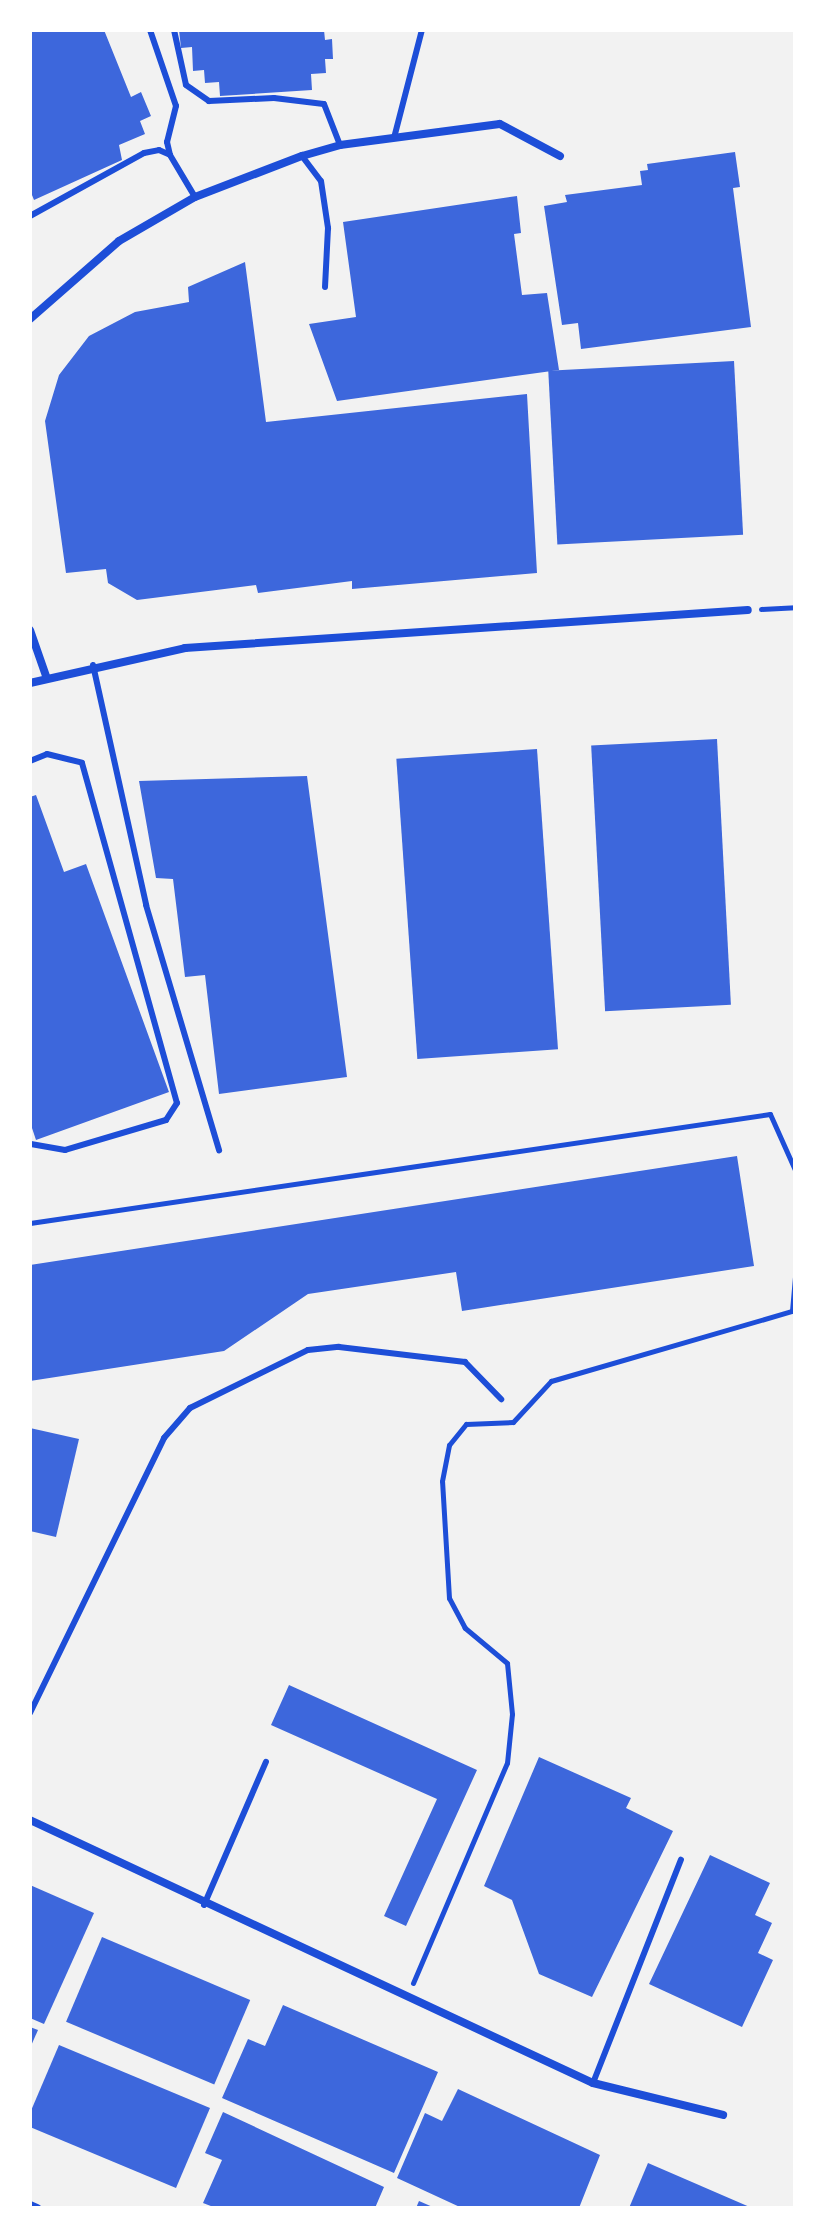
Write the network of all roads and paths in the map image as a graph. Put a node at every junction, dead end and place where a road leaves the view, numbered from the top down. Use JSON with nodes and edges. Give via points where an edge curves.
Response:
{"nodes":[{"id":1,"x":150,"y":30,"type":"edge"},
{"id":2,"x":174,"y":30,"type":"edge"},
{"id":3,"x":422,"y":30,"type":"edge"},
{"id":4,"x":394,"y":138,"type":"junction"},
{"id":5,"x":340,"y":145,"type":"junction"},
{"id":6,"x":170,"y":155,"type":"junction"},
{"id":7,"x":302,"y":156,"type":"junction"},
{"id":8,"x":560,"y":156,"type":"dead end"},
{"id":9,"x":195,"y":197,"type":"junction"},
{"id":10,"x":30,"y":216,"type":"edge"},
{"id":11,"x":325,"y":287,"type":"dead end"},
{"id":12,"x":30,"y":319,"type":"edge"},
{"id":13,"x":795,"y":607,"type":"edge"},
{"id":14,"x":748,"y":610,"type":"joint"},
{"id":15,"x":30,"y":630,"type":"edge"},
{"id":16,"x":93,"y":665,"type":"junction"},
{"id":17,"x":46,"y":676,"type":"junction"},
{"id":18,"x":30,"y":683,"type":"edge"},
{"id":19,"x":30,"y":761,"type":"edge"},
{"id":20,"x":30,"y":1144,"type":"edge"},
{"id":21,"x":219,"y":1150,"type":"dead end"},
{"id":22,"x":795,"y":1170,"type":"edge"},
{"id":23,"x":30,"y":1223,"type":"edge"},
{"id":24,"x":795,"y":1276,"type":"edge"},
{"id":25,"x":501,"y":1399,"type":"dead end"},
{"id":26,"x":30,"y":1713,"type":"edge"},
{"id":27,"x":266,"y":1762,"type":"dead end"},
{"id":28,"x":30,"y":1820,"type":"edge"},
{"id":29,"x":681,"y":1860,"type":"dead end"},
{"id":30,"x":204,"y":1905,"type":"junction"},
{"id":31,"x":407,"y":1998,"type":"junction"},
{"id":32,"x":593,"y":2083,"type":"junction"},
{"id":33,"x":723,"y":2115,"type":"dead end"},
{"id":34,"x":30,"y":2205,"type":"edge"},
{"id":35,"x":37,"y":2208,"type":"edge"}],
"edges":[{"from":1,"to":6,"type":"lane","via":[[176,106],[167,142]]},
{"from":2,"to":5,"type":"lane","via":[[186,85],[209,101],[274,98],[324,104]]},
{"from":3,"to":4,"type":"lane"},
{"from":4,"to":5,"type":"street"},
{"from":4,"to":8,"type":"street","via":[[500,124]]},
{"from":5,"to":7,"type":"street"},
{"from":6,"to":9,"type":"lane"},
{"from":6,"to":10,"type":"lane","via":[[159,150],[144,153]]},
{"from":7,"to":9,"type":"street"},
{"from":7,"to":11,"type":"lane","via":[[321,181],[328,228]]},
{"from":9,"to":12,"type":"street","via":[[119,241]]},
{"from":13,"to":14,"type":"path"},
{"from":14,"to":16,"type":"street","via":[[185,648]]},
{"from":15,"to":17,"type":"street"},
{"from":16,"to":17,"type":"street"},
{"from":16,"to":21,"type":"lane","via":[[146,905]]},
{"from":17,"to":18,"type":"street"},
{"from":19,"to":20,"type":"lane","via":[[47,754],[82,763],[177,1103],[166,1120],[65,1150]]},
{"from":22,"to":23,"type":"path","via":[[770,1114]]},
{"from":24,"to":31,"type":"path","via":[[792,1311],[551,1381],[513,1422],[466,1424],[449,1445],[442,1481],[449,1598],[465,1628],[507,1663],[512,1714],[507,1763]]},
{"from":25,"to":26,"type":"lane","via":[[465,1362],[339,1347],[308,1350],[190,1408],[164,1438]]},
{"from":27,"to":30,"type":"lane"},
{"from":28,"to":30,"type":"street"},
{"from":29,"to":32,"type":"lane"},
{"from":30,"to":31,"type":"street"},
{"from":31,"to":32,"type":"street"},
{"from":32,"to":33,"type":"street"},
{"from":34,"to":35,"type":"street"}]}
